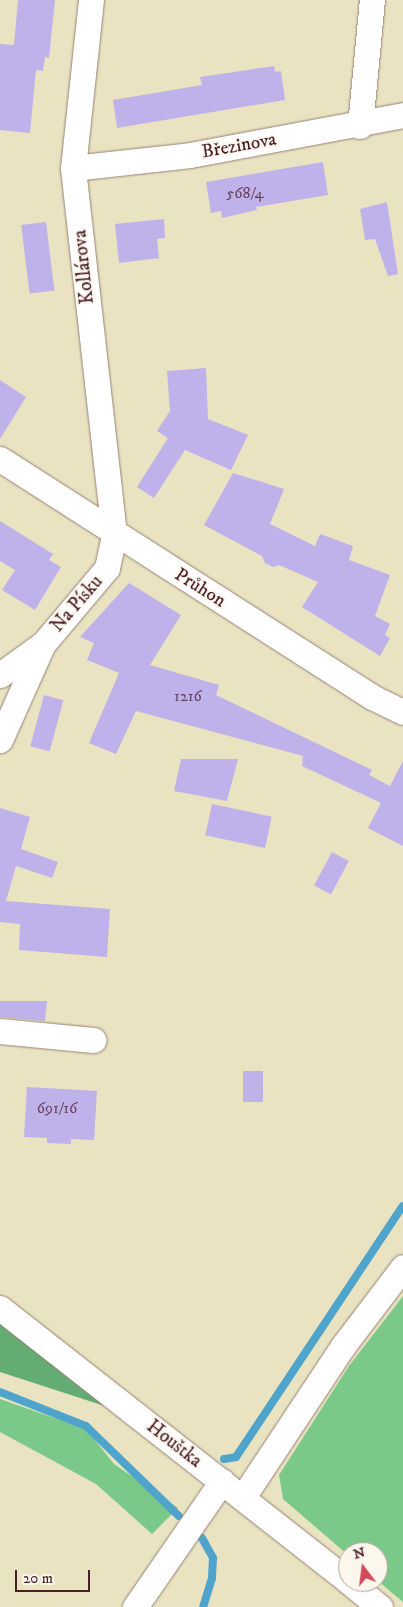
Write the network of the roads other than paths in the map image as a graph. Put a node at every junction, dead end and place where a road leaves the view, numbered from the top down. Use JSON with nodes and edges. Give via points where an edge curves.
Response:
{"nodes":[{"id":1,"x":91,"y":0,"type":"edge"},
{"id":2,"x":372,"y":0,"type":"edge"},
{"id":3,"x":403,"y":115,"type":"edge"},
{"id":4,"x":360,"y":126,"type":"junction"},
{"id":5,"x":73,"y":168,"type":"junction"},
{"id":6,"x":0,"y":458,"type":"edge"},
{"id":7,"x":114,"y":534,"type":"junction"},
{"id":8,"x":42,"y":644,"type":"junction"},
{"id":9,"x":0,"y":675,"type":"edge"},
{"id":10,"x":403,"y":712,"type":"edge"},
{"id":11,"x":0,"y":740,"type":"edge"},
{"id":12,"x":0,"y":1031,"type":"edge"},
{"id":13,"x":94,"y":1040,"type":"dead end"},
{"id":14,"x":403,"y":1267,"type":"edge"},
{"id":15,"x":0,"y":1308,"type":"edge"},
{"id":16,"x":222,"y":1482,"type":"junction"},
{"id":17,"x":242,"y":1497,"type":"junction"},
{"id":18,"x":338,"y":1574,"type":"edge"},
{"id":19,"x":361,"y":1592,"type":"edge"},
{"id":20,"x":135,"y":1607,"type":"edge"},
{"id":21,"x":380,"y":1607,"type":"edge"}],
"edges":[{"from":1,"to":5,"type":"street","name":"Kollárova"},
{"from":2,"to":4,"type":"street"},
{"from":3,"to":4,"type":"street","name":"Březinova"},
{"from":4,"to":5,"type":"street","name":"Březinova","via":[[190,155]]},
{"from":5,"to":7,"type":"street","name":"Kollárova"},
{"from":6,"to":7,"type":"street","name":"Průhon"},
{"from":7,"to":8,"type":"street","name":"Na Písku","via":[[107,568]]},
{"from":7,"to":10,"type":"street","name":"Průhon","via":[[372,697]]},
{"from":8,"to":9,"type":"street","name":"Na Písku"},
{"from":8,"to":11,"type":"street","name":"Na Písku"},
{"from":12,"to":13,"type":"street"},
{"from":14,"to":17,"type":"street","via":[[343,1346]]},
{"from":15,"to":16,"type":"street","name":"Houštka"},
{"from":16,"to":17,"type":"street","name":"Houštka"},
{"from":16,"to":20,"type":"street"},
{"from":17,"to":18,"type":"street","name":"Houštka"},
{"from":19,"to":21,"type":"street","name":"Houštka"}]}
